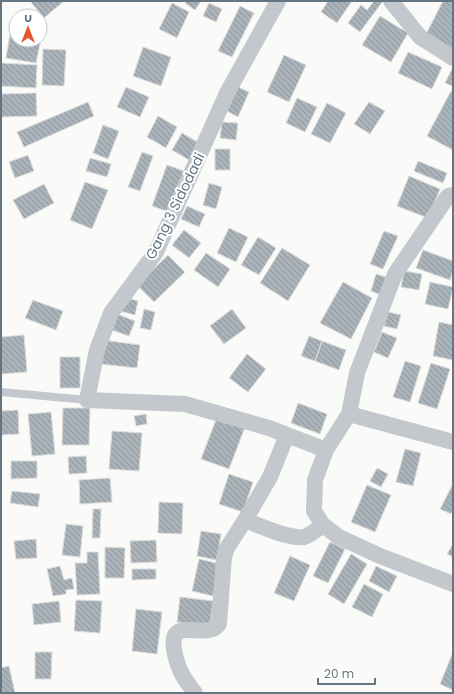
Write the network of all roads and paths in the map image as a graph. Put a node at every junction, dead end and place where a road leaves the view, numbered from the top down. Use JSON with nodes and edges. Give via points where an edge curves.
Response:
{"nodes":[{"id":1,"x":278,"y":1,"type":"edge"},
{"id":2,"x":391,"y":1,"type":"edge"},
{"id":3,"x":453,"y":58,"type":"edge"},
{"id":4,"x":453,"y":195,"type":"edge"},
{"id":5,"x":1,"y":392,"type":"edge"},
{"id":6,"x":87,"y":400,"type":"junction"},
{"id":7,"x":349,"y":414,"type":"junction"},
{"id":8,"x":287,"y":435,"type":"junction"},
{"id":9,"x":453,"y":442,"type":"edge"},
{"id":10,"x":326,"y":450,"type":"junction"},
{"id":11,"x":245,"y":520,"type":"junction"},
{"id":12,"x":323,"y":525,"type":"junction"},
{"id":13,"x":453,"y":584,"type":"edge"},
{"id":14,"x":195,"y":693,"type":"edge"}],
"edges":[{"from":1,"to":6,"type":"street","name":"Gang 3 Sidodadi","via":[[227,93],[156,252],[111,313],[98,350]]},
{"from":2,"to":3,"type":"street","via":[[420,37]]},
{"from":4,"to":7,"type":"street","via":[[448,196],[395,274],[357,373]]},
{"from":5,"to":6,"type":"lane"},
{"from":6,"to":8,"type":"street","via":[[185,404]]},
{"from":7,"to":9,"type":"street"},
{"from":7,"to":10,"type":"street"},
{"from":8,"to":10,"type":"street"},
{"from":8,"to":11,"type":"street","via":[[270,477]]},
{"from":10,"to":12,"type":"street","via":[[315,480],[314,511]]},
{"from":11,"to":12,"type":"street","via":[[292,536],[303,537]]},
{"from":11,"to":14,"type":"street","via":[[224,557],[219,624],[212,629],[180,631],[175,635],[175,658],[181,673]]},
{"from":12,"to":13,"type":"street","via":[[339,537]]}]}
